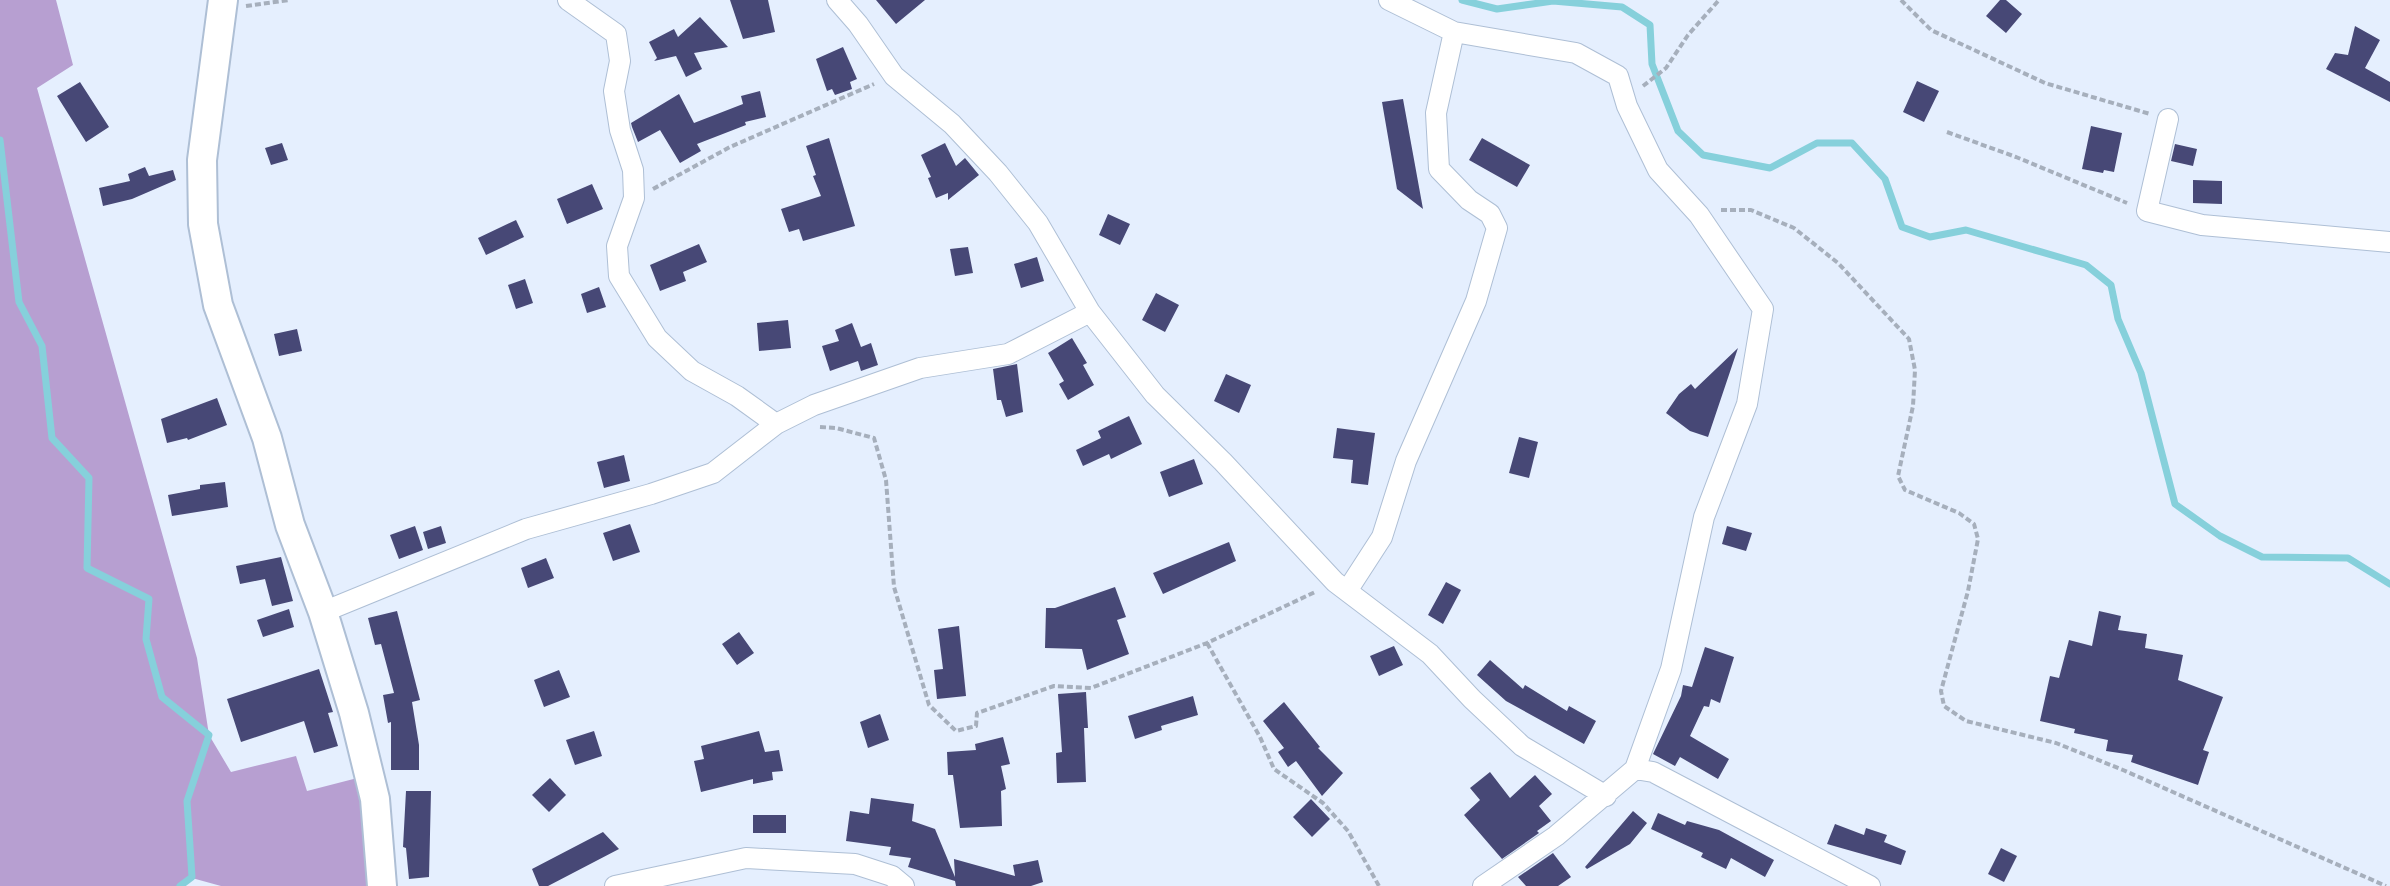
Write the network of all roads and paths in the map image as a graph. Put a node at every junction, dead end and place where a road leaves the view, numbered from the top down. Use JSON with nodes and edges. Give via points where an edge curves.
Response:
{"nodes":[{"id":1,"x":290,"y":0,"type":"edge"},
{"id":2,"x":568,"y":0,"type":"edge"},
{"id":3,"x":837,"y":0,"type":"edge"},
{"id":4,"x":1389,"y":0,"type":"edge"},
{"id":5,"x":1719,"y":0,"type":"edge"},
{"id":6,"x":1901,"y":0,"type":"edge"},
{"id":7,"x":222,"y":5,"type":"edge"},
{"id":8,"x":1454,"y":32,"type":"junction"},
{"id":9,"x":894,"y":76,"type":"junction"},
{"id":10,"x":1645,"y":84,"type":"dead end"},
{"id":11,"x":2168,"y":119,"type":"joint"},
{"id":12,"x":1947,"y":132,"type":"dead end"},
{"id":13,"x":633,"y":200,"type":"junction"},
{"id":14,"x":2147,"y":211,"type":"junction"},
{"id":15,"x":1700,"y":215,"type":"junction"},
{"id":16,"x":2390,"y":242,"type":"edge"},
{"id":17,"x":1090,"y":312,"type":"junction"},
{"id":18,"x":776,"y":424,"type":"junction"},
{"id":19,"x":1341,"y":587,"type":"junction"},
{"id":20,"x":323,"y":612,"type":"junction"},
{"id":21,"x":1207,"y":643,"type":"junction"},
{"id":22,"x":1635,"y":769,"type":"junction"},
{"id":23,"x":1606,"y":796,"type":"junction"},
{"id":24,"x":382,"y":886,"type":"edge"},
{"id":25,"x":615,"y":886,"type":"edge"},
{"id":26,"x":904,"y":886,"type":"edge"},
{"id":27,"x":1380,"y":886,"type":"edge"},
{"id":28,"x":1483,"y":886,"type":"edge"},
{"id":29,"x":1870,"y":886,"type":"edge"},
{"id":30,"x":2386,"y":886,"type":"edge"}],
"edges":[{"from":1,"to":7,"type":"path"},
{"from":2,"to":13,"type":"street","via":[[616,34],[620,61],[614,91],[620,130],[633,170]]},
{"from":3,"to":9,"type":"street"},
{"from":4,"to":8,"type":"street"},
{"from":5,"to":10,"type":"path","via":[[1666,68]]},
{"from":6,"to":11,"type":"path","via":[[1931,30],[2045,83]]},
{"from":7,"to":20,"type":"street","via":[[202,160],[203,224],[218,305],[267,438],[290,525]]},
{"from":8,"to":15,"type":"street","via":[[1576,53],[1618,76],[1627,106],[1658,170]]},
{"from":8,"to":19,"type":"street","via":[[1436,113],[1439,169],[1469,200],[1490,214],[1497,228],[1476,301],[1406,461],[1382,537]]},
{"from":9,"to":13,"type":"path","via":[[730,147]]},
{"from":9,"to":17,"type":"street","via":[[952,124],[998,173],[1038,223]]},
{"from":11,"to":14,"type":"street"},
{"from":12,"to":14,"type":"path"},
{"from":13,"to":18,"type":"street","via":[[617,246],[619,276],[657,338],[692,371]]},
{"from":14,"to":16,"type":"street","via":[[2202,225]]},
{"from":15,"to":22,"type":"street","via":[[1763,309],[1747,404],[1704,517],[1671,669]]},
{"from":15,"to":30,"type":"path","via":[[1719,210],[1751,210],[1794,228],[1838,263],[1909,339],[1915,370],[1913,406],[1898,476],[1905,490],[1959,513],[1974,524],[1978,539],[1941,691],[1944,706],[1966,721],[2056,743],[2123,770]]},
{"from":17,"to":18,"type":"street","via":[[1008,354],[920,368],[814,405]]},
{"from":17,"to":19,"type":"street","via":[[1155,395]]},
{"from":18,"to":20,"type":"street","via":[[713,473],[526,529]]},
{"from":18,"to":21,"type":"path","via":[[836,428],[874,438],[886,480],[894,587],[929,705],[956,731],[976,726],[977,713],[1021,697],[1054,686],[1091,688]]},
{"from":19,"to":21,"type":"path"},
{"from":19,"to":23,"type":"street","via":[[1430,654],[1522,746]]},
{"from":20,"to":24,"type":"street","via":[[375,799]]},
{"from":21,"to":27,"type":"path","via":[[1274,769],[1323,803],[1348,831]]},
{"from":22,"to":23,"type":"street"},
{"from":22,"to":29,"type":"street","via":[[1653,772]]},
{"from":23,"to":28,"type":"street"},
{"from":25,"to":26,"type":"street","via":[[746,858],[855,864],[892,876]]}]}
